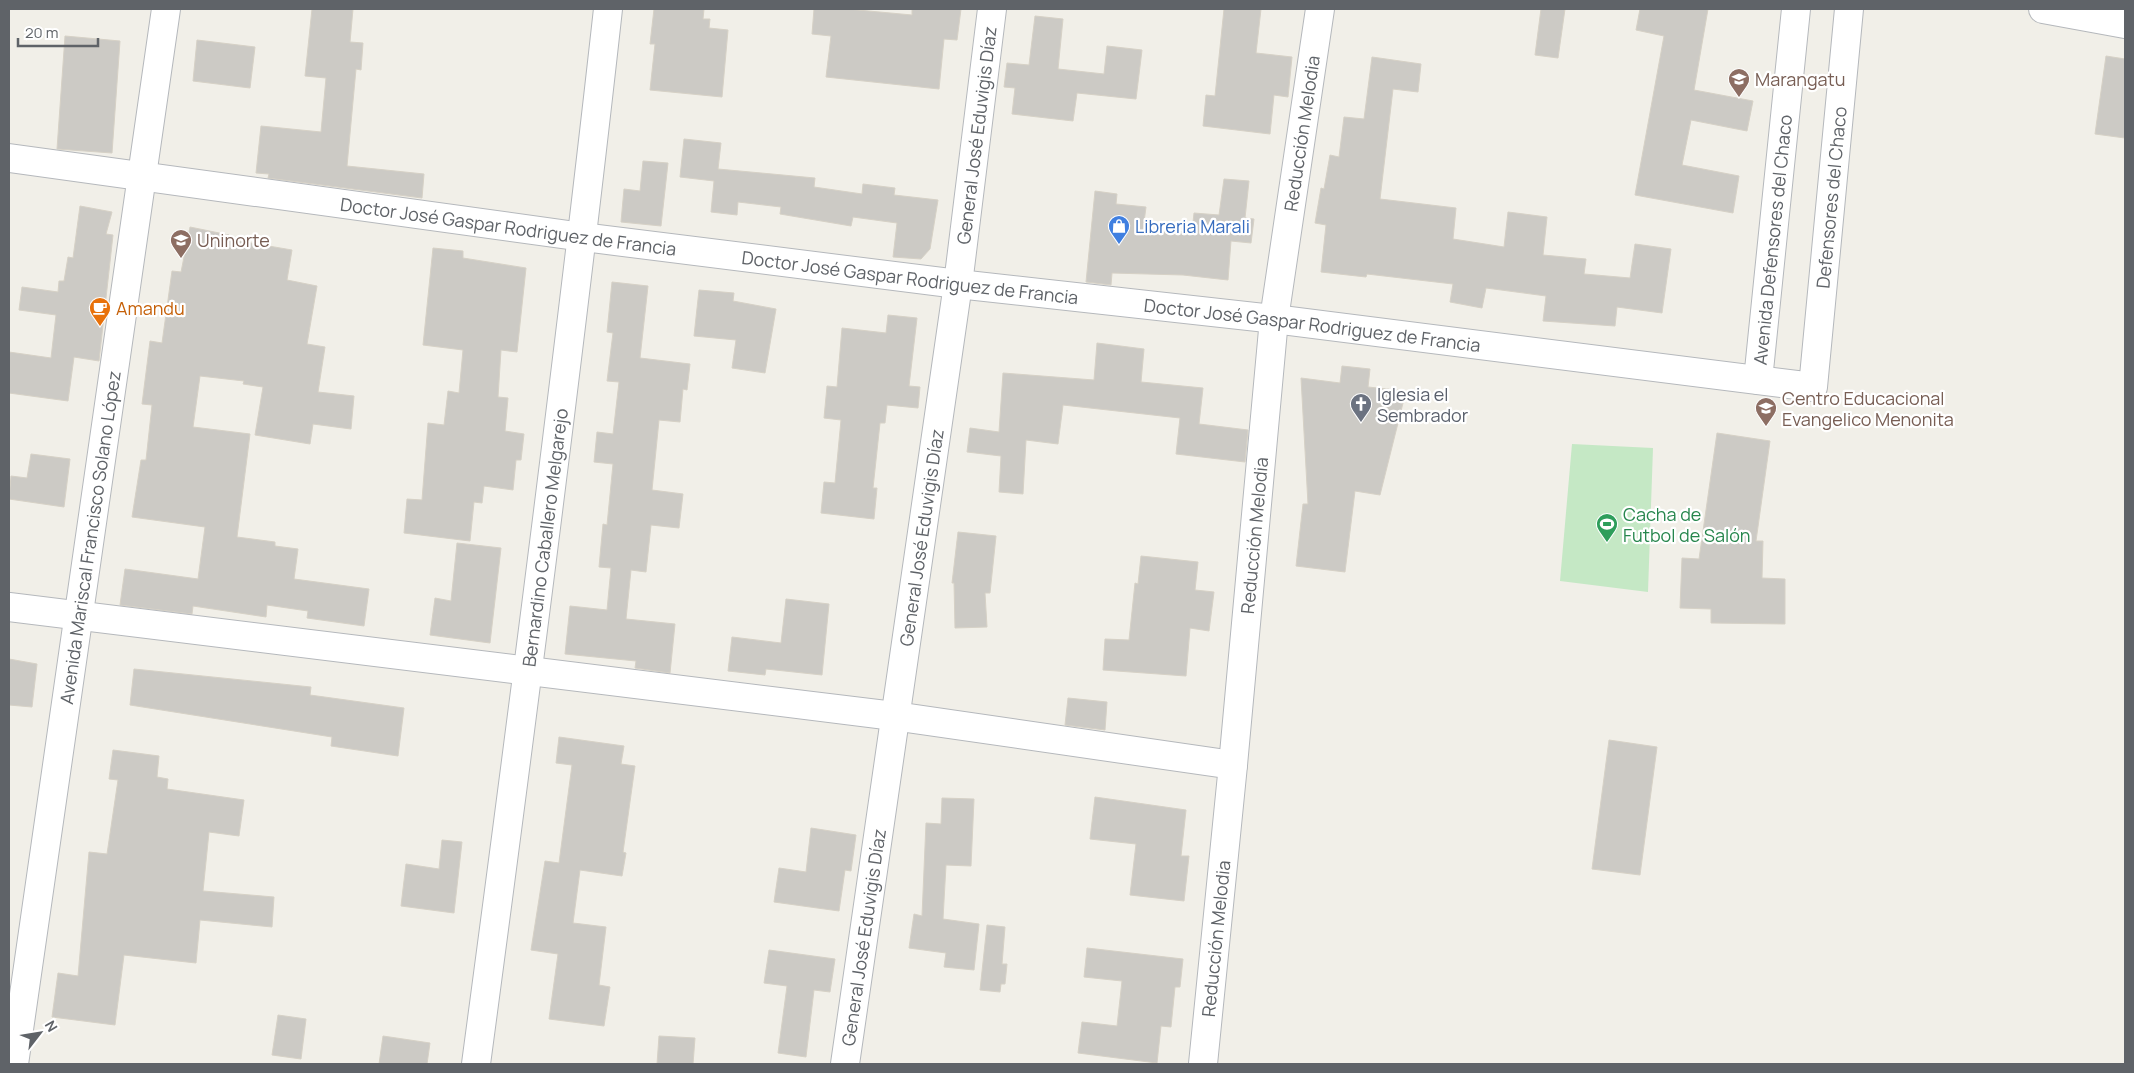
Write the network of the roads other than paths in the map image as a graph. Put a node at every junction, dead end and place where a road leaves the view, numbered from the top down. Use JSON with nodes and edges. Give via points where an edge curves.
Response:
{"nodes":[{"id":1,"x":166,"y":9,"type":"edge"},
{"id":2,"x":608,"y":9,"type":"edge"},
{"id":3,"x":992,"y":9,"type":"edge"},
{"id":4,"x":1320,"y":9,"type":"edge"},
{"id":5,"x":1796,"y":9,"type":"edge"},
{"id":6,"x":1849,"y":9,"type":"edge"},
{"id":7,"x":2043,"y":9,"type":"edge"},
{"id":8,"x":2125,"y":24,"type":"edge"},
{"id":9,"x":9,"y":158,"type":"edge"},
{"id":10,"x":143,"y":175,"type":"junction"},
{"id":11,"x":582,"y":237,"type":"junction"},
{"id":12,"x":958,"y":284,"type":"junction"},
{"id":13,"x":1274,"y":319,"type":"junction"},
{"id":14,"x":1758,"y":380,"type":"junction"},
{"id":15,"x":1813,"y":387,"type":"joint"},
{"id":16,"x":9,"y":607,"type":"edge"},
{"id":17,"x":80,"y":617,"type":"junction"},
{"id":18,"x":529,"y":672,"type":"junction"},
{"id":19,"x":894,"y":716,"type":"junction"},
{"id":20,"x":1233,"y":765,"type":"junction"},
{"id":21,"x":14,"y":1064,"type":"edge"},
{"id":22,"x":476,"y":1064,"type":"edge"},
{"id":23,"x":845,"y":1064,"type":"edge"},
{"id":24,"x":1203,"y":1064,"type":"edge"}],
"edges":[{"from":1,"to":10,"type":"street","name":"Avenida Mariscal Francisco Solano López"},
{"from":2,"to":11,"type":"street","name":"Bernardino Caballero Melgarejo"},
{"from":3,"to":12,"type":"street","name":"General José Eduvigis Díaz"},
{"from":4,"to":13,"type":"street","name":"Reducción Melodia"},
{"from":5,"to":14,"type":"street","name":"Avenida Defensores del Chaco"},
{"from":6,"to":15,"type":"street","name":"Defensores del Chaco"},
{"from":7,"to":8,"type":"street"},
{"from":9,"to":10,"type":"street","name":"Doctor José Gaspar Rodriguez de Francia"},
{"from":10,"to":11,"type":"street","name":"Doctor José Gaspar Rodriguez de Francia"},
{"from":10,"to":17,"type":"street","name":"Avenida Mariscal Francisco Solano López"},
{"from":11,"to":12,"type":"street","name":"Doctor José Gaspar Rodriguez de Francia"},
{"from":11,"to":18,"type":"street","name":"Bernardino Caballero Melgarejo"},
{"from":12,"to":13,"type":"street","name":"Doctor José Gaspar Rodriguez de Francia"},
{"from":12,"to":19,"type":"street","name":"General José Eduvigis Díaz"},
{"from":13,"to":14,"type":"street","name":"Doctor José Gaspar Rodriguez de Francia"},
{"from":13,"to":20,"type":"street","name":"Reducción Melodia"},
{"from":14,"to":15,"type":"street","name":"Doctor José Gaspar Rodriguez de Francia"},
{"from":16,"to":17,"type":"street"},
{"from":17,"to":18,"type":"street"},
{"from":17,"to":21,"type":"street","name":"Avenida Mariscal Francisco Solano López"},
{"from":18,"to":19,"type":"street"},
{"from":18,"to":22,"type":"street","name":"Bernardino Caballero Melgarejo"},
{"from":19,"to":20,"type":"street"},
{"from":19,"to":23,"type":"street","name":"General José Eduvigis Díaz"},
{"from":20,"to":24,"type":"street","name":"Reducción Melodia"}]}
